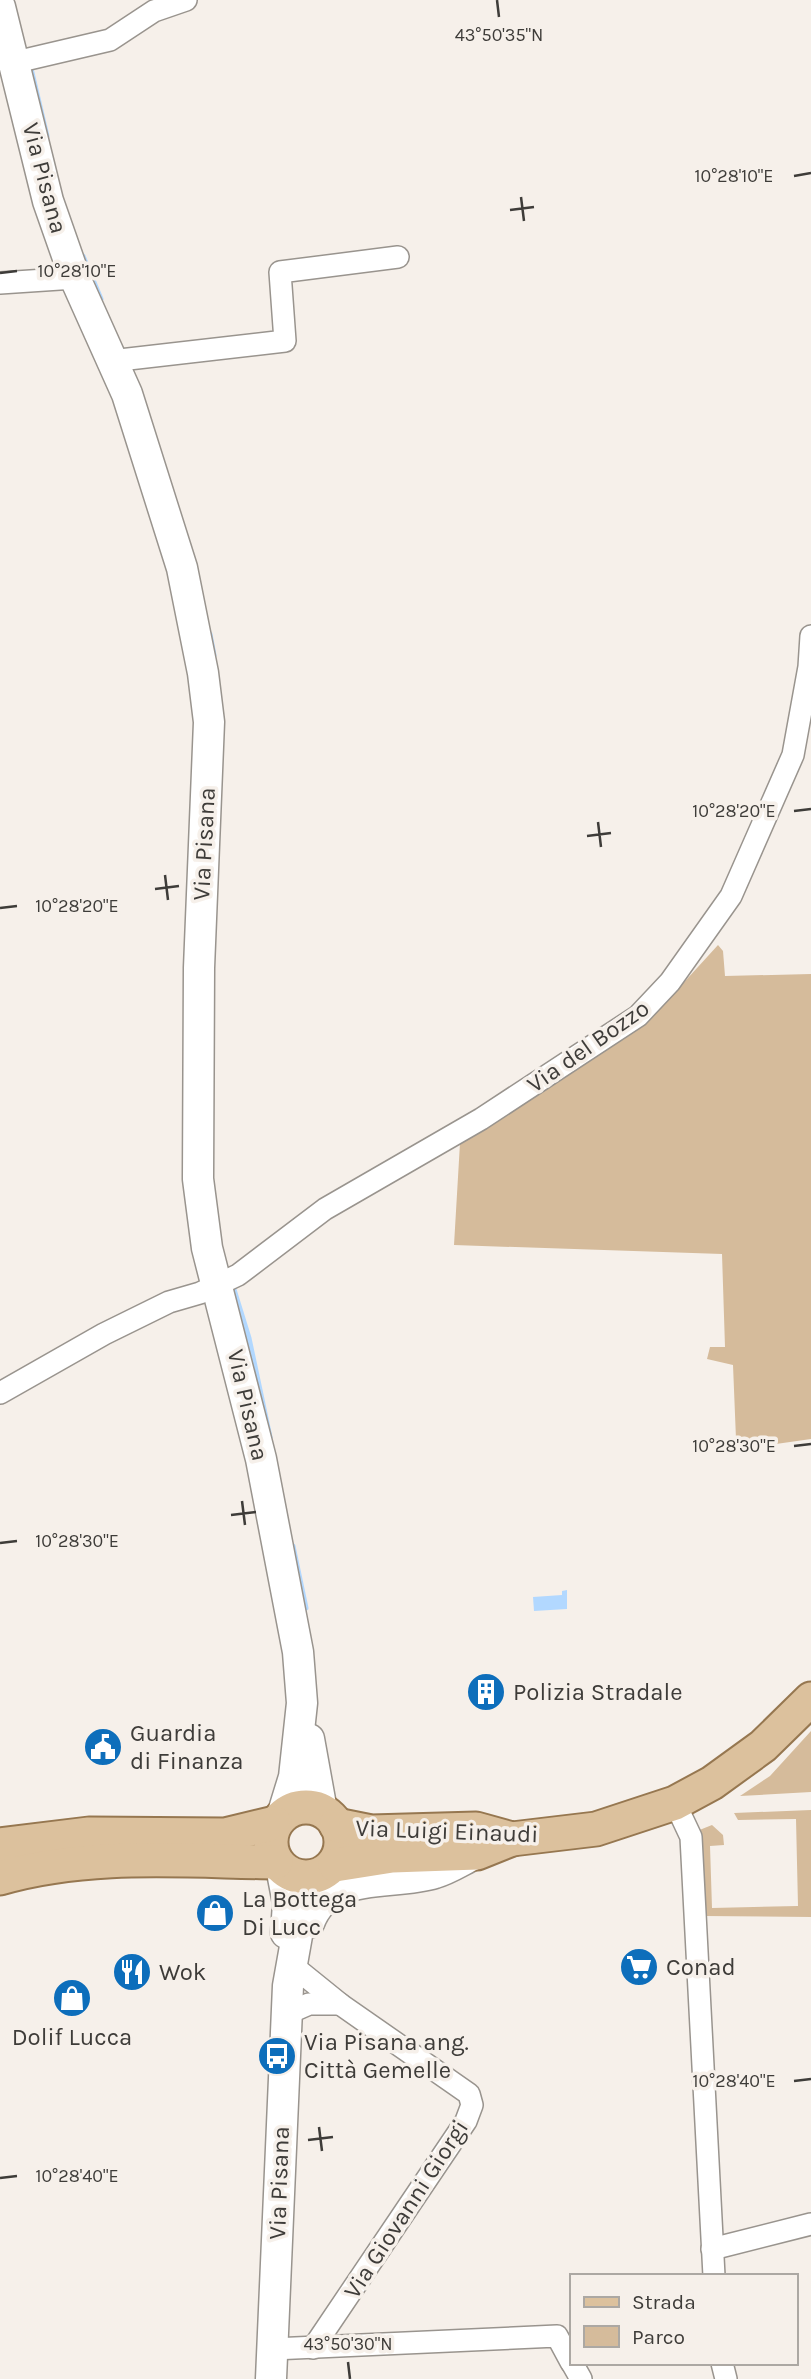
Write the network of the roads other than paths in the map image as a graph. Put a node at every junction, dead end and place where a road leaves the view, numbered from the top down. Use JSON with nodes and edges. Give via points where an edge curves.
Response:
{"nodes":[{"id":1,"x":186,"y":0,"type":"edge"},
{"id":2,"x":0,"y":7,"type":"edge"},
{"id":3,"x":25,"y":60,"type":"junction"},
{"id":4,"x":398,"y":257,"type":"dead end"},
{"id":5,"x":75,"y":278,"type":"junction"},
{"id":6,"x":0,"y":283,"type":"edge"},
{"id":7,"x":111,"y":361,"type":"junction"},
{"id":8,"x":811,"y":636,"type":"edge"},
{"id":9,"x":227,"y":1280,"type":"junction"},
{"id":10,"x":0,"y":1393,"type":"edge"},
{"id":11,"x":811,"y":1699,"type":"edge"},
{"id":12,"x":302,"y":1703,"type":"junction"},
{"id":13,"x":297,"y":1735,"type":"junction"},
{"id":14,"x":675,"y":1802,"type":"junction"},
{"id":15,"x":329,"y":1818,"type":"junction"},
{"id":16,"x":278,"y":1820,"type":"junction"},
{"id":17,"x":199,"y":1834,"type":"junction"},
{"id":18,"x":512,"y":1839,"type":"junction"},
{"id":19,"x":0,"y":1845,"type":"edge"},
{"id":20,"x":477,"y":1853,"type":"junction"},
{"id":21,"x":278,"y":1865,"type":"junction"},
{"id":22,"x":327,"y":1869,"type":"junction"},
{"id":23,"x":0,"y":1878,"type":"edge"},
{"id":24,"x":289,"y":1989,"type":"junction"},
{"id":25,"x":340,"y":2004,"type":"junction"},
{"id":26,"x":811,"y":2224,"type":"edge"},
{"id":27,"x":712,"y":2249,"type":"junction"},
{"id":28,"x":715,"y":2274,"type":"edge"},
{"id":29,"x":313,"y":2348,"type":"junction"},
{"id":30,"x":273,"y":2349,"type":"junction"},
{"id":31,"x":570,"y":2359,"type":"edge"},
{"id":32,"x":271,"y":2379,"type":"edge"}],
"edges":[{"from":1,"to":3,"type":"street","via":[[154,11],[110,40]]},
{"from":2,"to":3,"type":"main road","name":"Via Pisana"},
{"from":3,"to":5,"type":"main road","name":"Via Pisana","via":[[48,201]]},
{"from":4,"to":7,"type":"street","via":[[280,272],[285,341]]},
{"from":5,"to":6,"type":"street"},
{"from":5,"to":7,"type":"main road","name":"Via Pisana"},
{"from":7,"to":9,"type":"main road","name":"Via Pisana","via":[[127,394],[182,568],[206,695],[198,1179],[201,1215]]},
{"from":8,"to":9,"type":"street","name":"Via del Bozzo","via":[[793,755],[731,896],[670,982],[628,1022],[481,1119],[325,1209]]},
{"from":9,"to":10,"type":"street","name":"Via del Bozzo","via":[[104,1334]]},
{"from":9,"to":12,"type":"main road","name":"Via Pisana","via":[[298,1652]]},
{"from":11,"to":14,"type":"main road","name":"Via Luigi Einaudi","via":[[741,1764]]},
{"from":12,"to":13,"type":"main road","name":"Via Pisana"},
{"from":12,"to":15,"type":"main road","name":"Via Pisana"},
{"from":13,"to":16,"type":"main road","name":"Via Pisana","via":[[293,1777]]},
{"from":13,"to":17,"type":"main road","via":[[267,1803],[241,1820]]},
{"from":14,"to":18,"type":"main road","name":"Via Luigi Einaudi","via":[[596,1829]]},
{"from":14,"to":27,"type":"street","via":[[691,1837]]},
{"from":15,"to":16,"type":"main road","via":[[307,1807]]},
{"from":15,"to":18,"type":"main road","name":"Via Luigi Einaudi","via":[[371,1832],[475,1829]]},
{"from":15,"to":22,"type":"main road","name":"Via Pisana","via":[[341,1843]]},
{"from":16,"to":17,"type":"main road","via":[[242,1832]]},
{"from":16,"to":21,"type":"main road","name":"Via Pisana","via":[[272,1845]]},
{"from":17,"to":19,"type":"main road","via":[[89,1834]]},
{"from":18,"to":20,"type":"main road","name":"Via Luigi Einaudi"},
{"from":20,"to":22,"type":"main road","name":"Via Luigi Einaudi","via":[[392,1856]]},
{"from":20,"to":24,"type":"main road","via":[[434,1873],[333,1892],[311,1917]]},
{"from":21,"to":22,"type":"main road","via":[[295,1875]]},
{"from":21,"to":23,"type":"main road","via":[[78,1861]]},
{"from":21,"to":24,"type":"main road","name":"Via Pisana","via":[[288,1903]]},
{"from":22,"to":24,"type":"main road","name":"Via Pisana","via":[[301,1913]]},
{"from":24,"to":25,"type":"street","name":"Via Giovanni Giorgi"},
{"from":24,"to":25,"type":"street","via":[[309,2004]]},
{"from":24,"to":30,"type":"main road","name":"Via Pisana"},
{"from":25,"to":29,"type":"street","name":"Via Giovanni Giorgi","via":[[451,2080],[469,2094],[472,2105],[467,2121]]},
{"from":26,"to":27,"type":"street"},
{"from":27,"to":28,"type":"street"},
{"from":29,"to":30,"type":"street"},
{"from":29,"to":31,"type":"street","via":[[557,2336]]},
{"from":30,"to":32,"type":"main road","name":"Via Pisana"}]}
